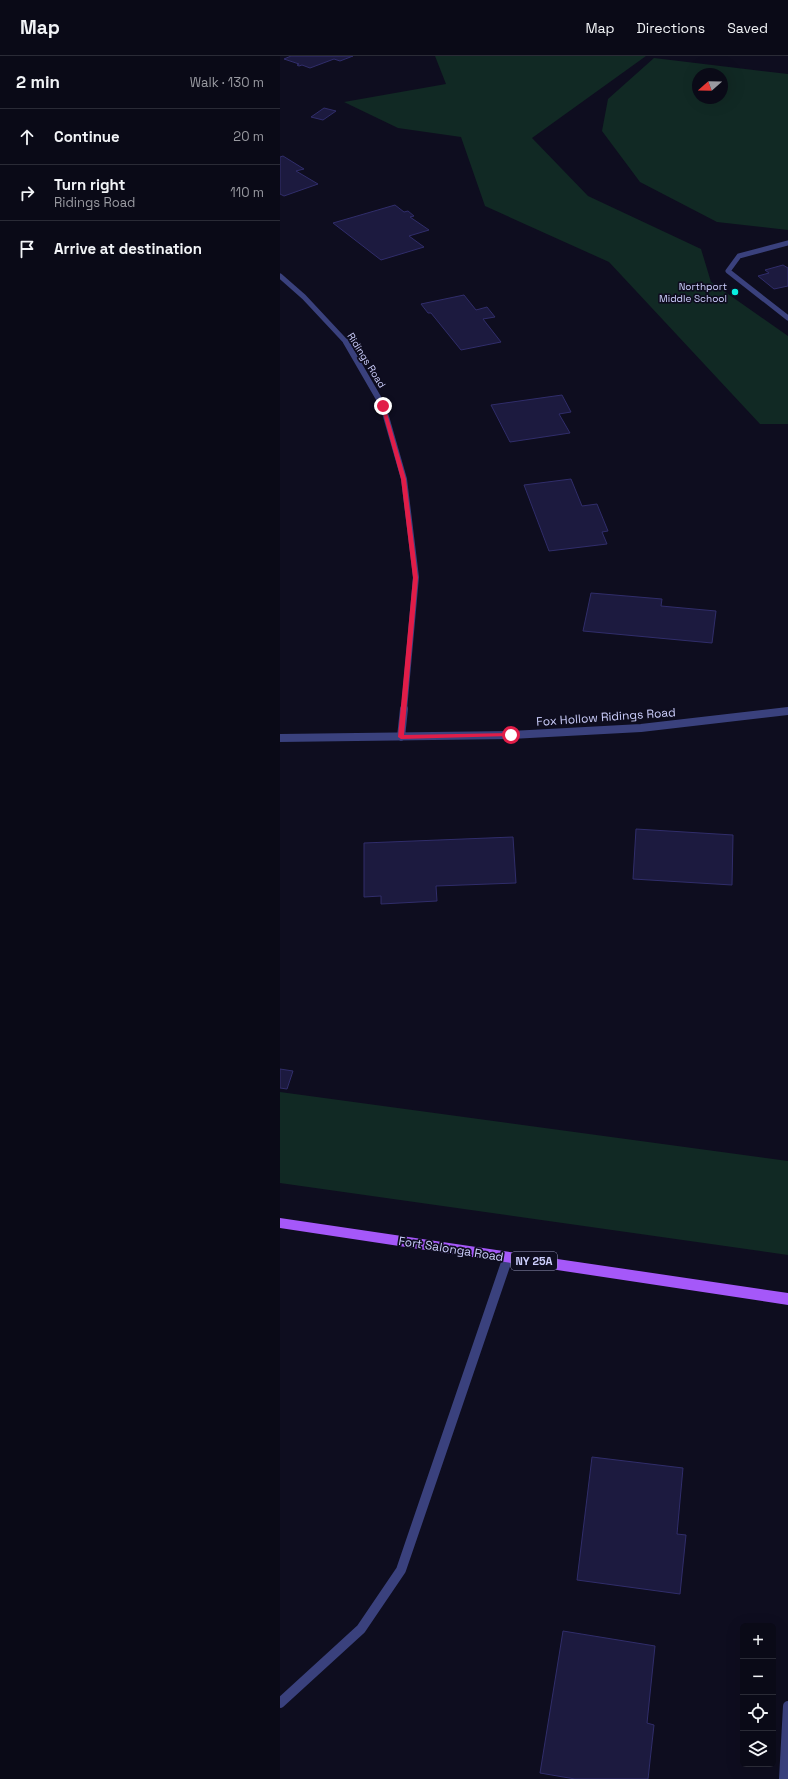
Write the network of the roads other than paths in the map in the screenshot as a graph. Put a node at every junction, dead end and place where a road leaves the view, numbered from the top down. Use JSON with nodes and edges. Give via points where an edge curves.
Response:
{"nodes":[{"id":1,"x":788,"y":243,"type":"edge"},
{"id":2,"x":280,"y":276,"type":"edge"},
{"id":3,"x":788,"y":318,"type":"edge"},
{"id":4,"x":788,"y":710,"type":"edge"},
{"id":5,"x":401,"y":737,"type":"junction"},
{"id":6,"x":280,"y":738,"type":"edge"},
{"id":7,"x":280,"y":1223,"type":"edge"},
{"id":8,"x":508,"y":1257,"type":"junction"},
{"id":9,"x":788,"y":1299,"type":"edge"},
{"id":10,"x":280,"y":1703,"type":"edge"},
{"id":11,"x":788,"y":1706,"type":"edge"},
{"id":12,"x":784,"y":1779,"type":"edge"}],
"edges":[{"from":1,"to":3,"type":"street","via":[[739,256],[728,271]]},
{"from":2,"to":5,"type":"street","name":"Ridings Road","via":[[345,340],[383,406],[404,479],[416,578]]},
{"from":4,"to":5,"type":"street","name":"Fox Hollow Ridings Road","via":[[641,728],[511,735]]},
{"from":5,"to":6,"type":"street","name":"Fox Hollow Ridings Road"},
{"from":7,"to":8,"type":"main road","name":"Fort Salonga Road","number":"NY 25A"},
{"from":8,"to":9,"type":"main road","name":"Fort Salonga Road","number":"NY 25A"},
{"from":8,"to":10,"type":"street","via":[[401,1570],[362,1629]]},
{"from":11,"to":12,"type":"street"}]}
